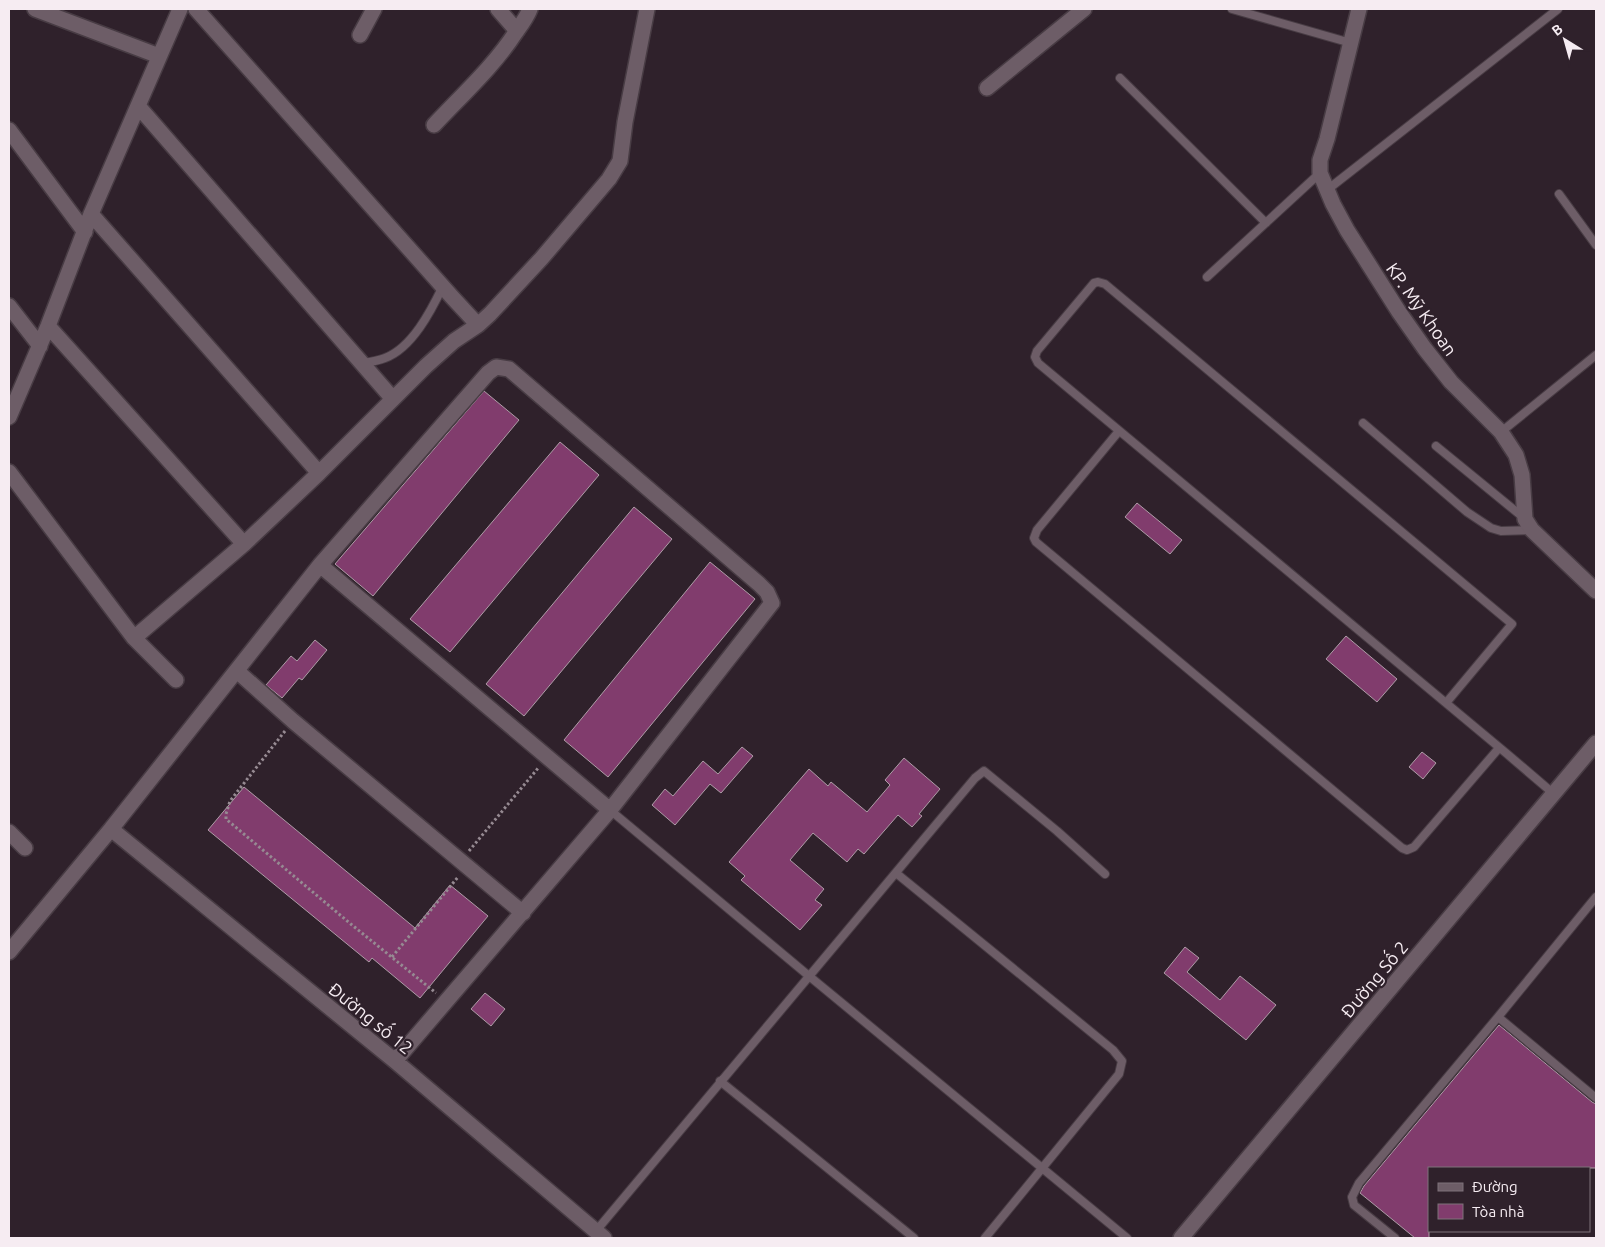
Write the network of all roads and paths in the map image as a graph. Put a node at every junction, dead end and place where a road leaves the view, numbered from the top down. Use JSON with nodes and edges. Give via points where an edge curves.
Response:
{"nodes":[{"id":1,"x":35,"y":9,"type":"edge"},
{"id":2,"x":180,"y":9,"type":"edge"},
{"id":3,"x":196,"y":9,"type":"edge"},
{"id":4,"x":374,"y":9,"type":"edge"},
{"id":5,"x":498,"y":9,"type":"edge"},
{"id":6,"x":530,"y":9,"type":"edge"},
{"id":7,"x":647,"y":9,"type":"edge"},
{"id":8,"x":1084,"y":9,"type":"edge"},
{"id":9,"x":1232,"y":9,"type":"edge"},
{"id":10,"x":1359,"y":9,"type":"edge"},
{"id":11,"x":1558,"y":9,"type":"edge"},
{"id":12,"x":1067,"y":14,"type":"edge"},
{"id":13,"x":517,"y":31,"type":"junction"},
{"id":14,"x":360,"y":35,"type":"dead end"},
{"id":15,"x":1351,"y":43,"type":"junction"},
{"id":16,"x":159,"y":56,"type":"junction"},
{"id":17,"x":1120,"y":78,"type":"dead end"},
{"id":18,"x":987,"y":88,"type":"dead end"},
{"id":19,"x":138,"y":106,"type":"junction"},
{"id":20,"x":434,"y":125,"type":"dead end"},
{"id":21,"x":9,"y":130,"type":"edge"},
{"id":22,"x":1320,"y":173,"type":"junction"},
{"id":23,"x":1327,"y":190,"type":"junction"},
{"id":24,"x":1559,"y":194,"type":"dead end"},
{"id":25,"x":91,"y":214,"type":"junction"},
{"id":26,"x":1266,"y":223,"type":"junction"},
{"id":27,"x":85,"y":232,"type":"junction"},
{"id":28,"x":1596,"y":245,"type":"edge"},
{"id":29,"x":1207,"y":277,"type":"dead end"},
{"id":30,"x":443,"y":286,"type":"junction"},
{"id":31,"x":9,"y":306,"type":"edge"},
{"id":32,"x":478,"y":325,"type":"junction"},
{"id":33,"x":48,"y":326,"type":"junction"},
{"id":34,"x":40,"y":346,"type":"junction"},
{"id":35,"x":1596,"y":355,"type":"edge"},
{"id":36,"x":362,"y":364,"type":"junction"},
{"id":37,"x":393,"y":399,"type":"junction"},
{"id":38,"x":9,"y":416,"type":"edge"},
{"id":39,"x":1363,"y":423,"type":"dead end"},
{"id":40,"x":1119,"y":431,"type":"junction"},
{"id":41,"x":1501,"y":432,"type":"junction"},
{"id":42,"x":1436,"y":446,"type":"dead end"},
{"id":43,"x":9,"y":472,"type":"edge"},
{"id":44,"x":319,"y":473,"type":"junction"},
{"id":45,"x":1529,"y":525,"type":"junction"},
{"id":46,"x":244,"y":544,"type":"junction"},
{"id":47,"x":320,"y":565,"type":"junction"},
{"id":48,"x":1596,"y":590,"type":"edge"},
{"id":49,"x":134,"y":638,"type":"junction"},
{"id":50,"x":237,"y":671,"type":"junction"},
{"id":51,"x":176,"y":680,"type":"dead end"},
{"id":52,"x":1446,"y":704,"type":"junction"},
{"id":53,"x":293,"y":721,"type":"junction"},
{"id":54,"x":1596,"y":743,"type":"edge"},
{"id":55,"x":1499,"y":748,"type":"junction"},
{"id":56,"x":547,"y":757,"type":"junction"},
{"id":57,"x":1554,"y":794,"type":"junction"},
{"id":58,"x":610,"y":810,"type":"junction"},
{"id":59,"x":111,"y":829,"type":"junction"},
{"id":60,"x":9,"y":832,"type":"edge"},
{"id":61,"x":25,"y":848,"type":"dead end"},
{"id":62,"x":464,"y":863,"type":"junction"},
{"id":63,"x":896,"y":873,"type":"junction"},
{"id":64,"x":1105,"y":874,"type":"dead end"},
{"id":65,"x":1596,"y":897,"type":"edge"},
{"id":66,"x":522,"y":913,"type":"junction"},
{"id":67,"x":9,"y":952,"type":"edge"},
{"id":68,"x":392,"y":957,"type":"junction"},
{"id":69,"x":809,"y":976,"type":"junction"},
{"id":70,"x":447,"y":1001,"type":"junction"},
{"id":71,"x":1498,"y":1017,"type":"junction"},
{"id":72,"x":395,"y":1061,"type":"junction"},
{"id":73,"x":720,"y":1081,"type":"junction"},
{"id":74,"x":1596,"y":1098,"type":"edge"},
{"id":75,"x":1042,"y":1168,"type":"junction"},
{"id":76,"x":600,"y":1235,"type":"edge"},
{"id":77,"x":914,"y":1238,"type":"edge"},
{"id":78,"x":985,"y":1238,"type":"edge"},
{"id":79,"x":1127,"y":1238,"type":"edge"},
{"id":80,"x":1181,"y":1238,"type":"edge"},
{"id":81,"x":1395,"y":1238,"type":"edge"}],
"edges":[{"from":1,"to":16,"type":"street"},
{"from":2,"to":16,"type":"street"},
{"from":3,"to":30,"type":"street"},
{"from":4,"to":14,"type":"street"},
{"from":5,"to":13,"type":"street"},
{"from":6,"to":13,"type":"street"},
{"from":7,"to":32,"type":"street","via":[[620,161],[609,179],[547,252]]},
{"from":8,"to":12,"type":"street"},
{"from":9,"to":15,"type":"lane"},
{"from":10,"to":15,"type":"street","name":"KP. Mỹ Khoan"},
{"from":11,"to":23,"type":"lane"},
{"from":12,"to":18,"type":"street"},
{"from":13,"to":20,"type":"street"},
{"from":15,"to":22,"type":"street","name":"KP. Mỹ Khoan","via":[[1320,160]]},
{"from":16,"to":19,"type":"street"},
{"from":17,"to":26,"type":"lane"},
{"from":19,"to":25,"type":"street"},
{"from":19,"to":36,"type":"street"},
{"from":21,"to":27,"type":"street"},
{"from":22,"to":23,"type":"street","name":"KP. Mỹ Khoan"},
{"from":22,"to":26,"type":"lane"},
{"from":23,"to":41,"type":"street","name":"KP. Mỹ Khoan","via":[[1347,230],[1399,312],[1451,382]]},
{"from":24,"to":28,"type":"lane"},
{"from":25,"to":27,"type":"street"},
{"from":25,"to":44,"type":"street"},
{"from":26,"to":29,"type":"lane"},
{"from":27,"to":33,"type":"street"},
{"from":30,"to":32,"type":"street"},
{"from":30,"to":36,"type":"lane","via":[[429,314],[405,346],[386,358]]},
{"from":31,"to":34,"type":"street"},
{"from":32,"to":37,"type":"street","via":[[454,341]]},
{"from":33,"to":34,"type":"street"},
{"from":33,"to":46,"type":"street"},
{"from":34,"to":38,"type":"street"},
{"from":35,"to":41,"type":"lane"},
{"from":36,"to":37,"type":"street"},
{"from":37,"to":44,"type":"street"},
{"from":39,"to":45,"type":"lane","via":[[1467,512],[1491,528],[1501,531]]},
{"from":40,"to":52,"type":"lane"},
{"from":40,"to":52,"type":"lane","via":[[1038,363],[1035,357],[1098,282],[1512,624]]},
{"from":40,"to":55,"type":"lane","via":[[1037,530],[1036,542],[1394,842],[1407,850],[1414,847]]},
{"from":41,"to":45,"type":"street","name":"KP. Mỹ Khoan","via":[[1516,455]]},
{"from":42,"to":45,"type":"lane"},
{"from":43,"to":49,"type":"street"},
{"from":44,"to":46,"type":"street"},
{"from":45,"to":48,"type":"street"},
{"from":46,"to":49,"type":"street"},
{"from":47,"to":50,"type":"street"},
{"from":47,"to":56,"type":"street"},
{"from":47,"to":58,"type":"street","via":[[488,373],[496,367],[509,369],[768,592],[772,603]]},
{"from":49,"to":51,"type":"street"},
{"from":50,"to":53,"type":"street"},
{"from":50,"to":59,"type":"street"},
{"from":52,"to":55,"type":"lane"},
{"from":53,"to":62,"type":"street"},
{"from":53,"to":68,"type":"path","via":[[230,801],[226,819]]},
{"from":54,"to":57,"type":"street","name":"Đường Số 2"},
{"from":55,"to":57,"type":"lane"},
{"from":56,"to":58,"type":"street"},
{"from":56,"to":62,"type":"path"},
{"from":57,"to":80,"type":"street","name":"Đường Số 2"},
{"from":58,"to":66,"type":"street"},
{"from":58,"to":69,"type":"lane"},
{"from":59,"to":67,"type":"street"},
{"from":59,"to":72,"type":"street","name":"Đường số 12"},
{"from":60,"to":61,"type":"street"},
{"from":62,"to":66,"type":"street"},
{"from":62,"to":68,"type":"path"},
{"from":63,"to":64,"type":"lane","via":[[984,771]]},
{"from":63,"to":69,"type":"lane"},
{"from":63,"to":75,"type":"lane","via":[[1113,1050],[1122,1061],[1119,1074]]},
{"from":65,"to":71,"type":"lane"},
{"from":66,"to":70,"type":"street"},
{"from":68,"to":70,"type":"path"},
{"from":69,"to":73,"type":"lane"},
{"from":69,"to":75,"type":"lane"},
{"from":70,"to":72,"type":"street"},
{"from":71,"to":74,"type":"lane"},
{"from":71,"to":81,"type":"lane","via":[[1359,1183],[1352,1197],[1354,1205]]},
{"from":72,"to":76,"type":"street","name":"Đường số 12"},
{"from":73,"to":76,"type":"lane"},
{"from":73,"to":77,"type":"lane"},
{"from":75,"to":78,"type":"lane"},
{"from":75,"to":79,"type":"lane"}]}
